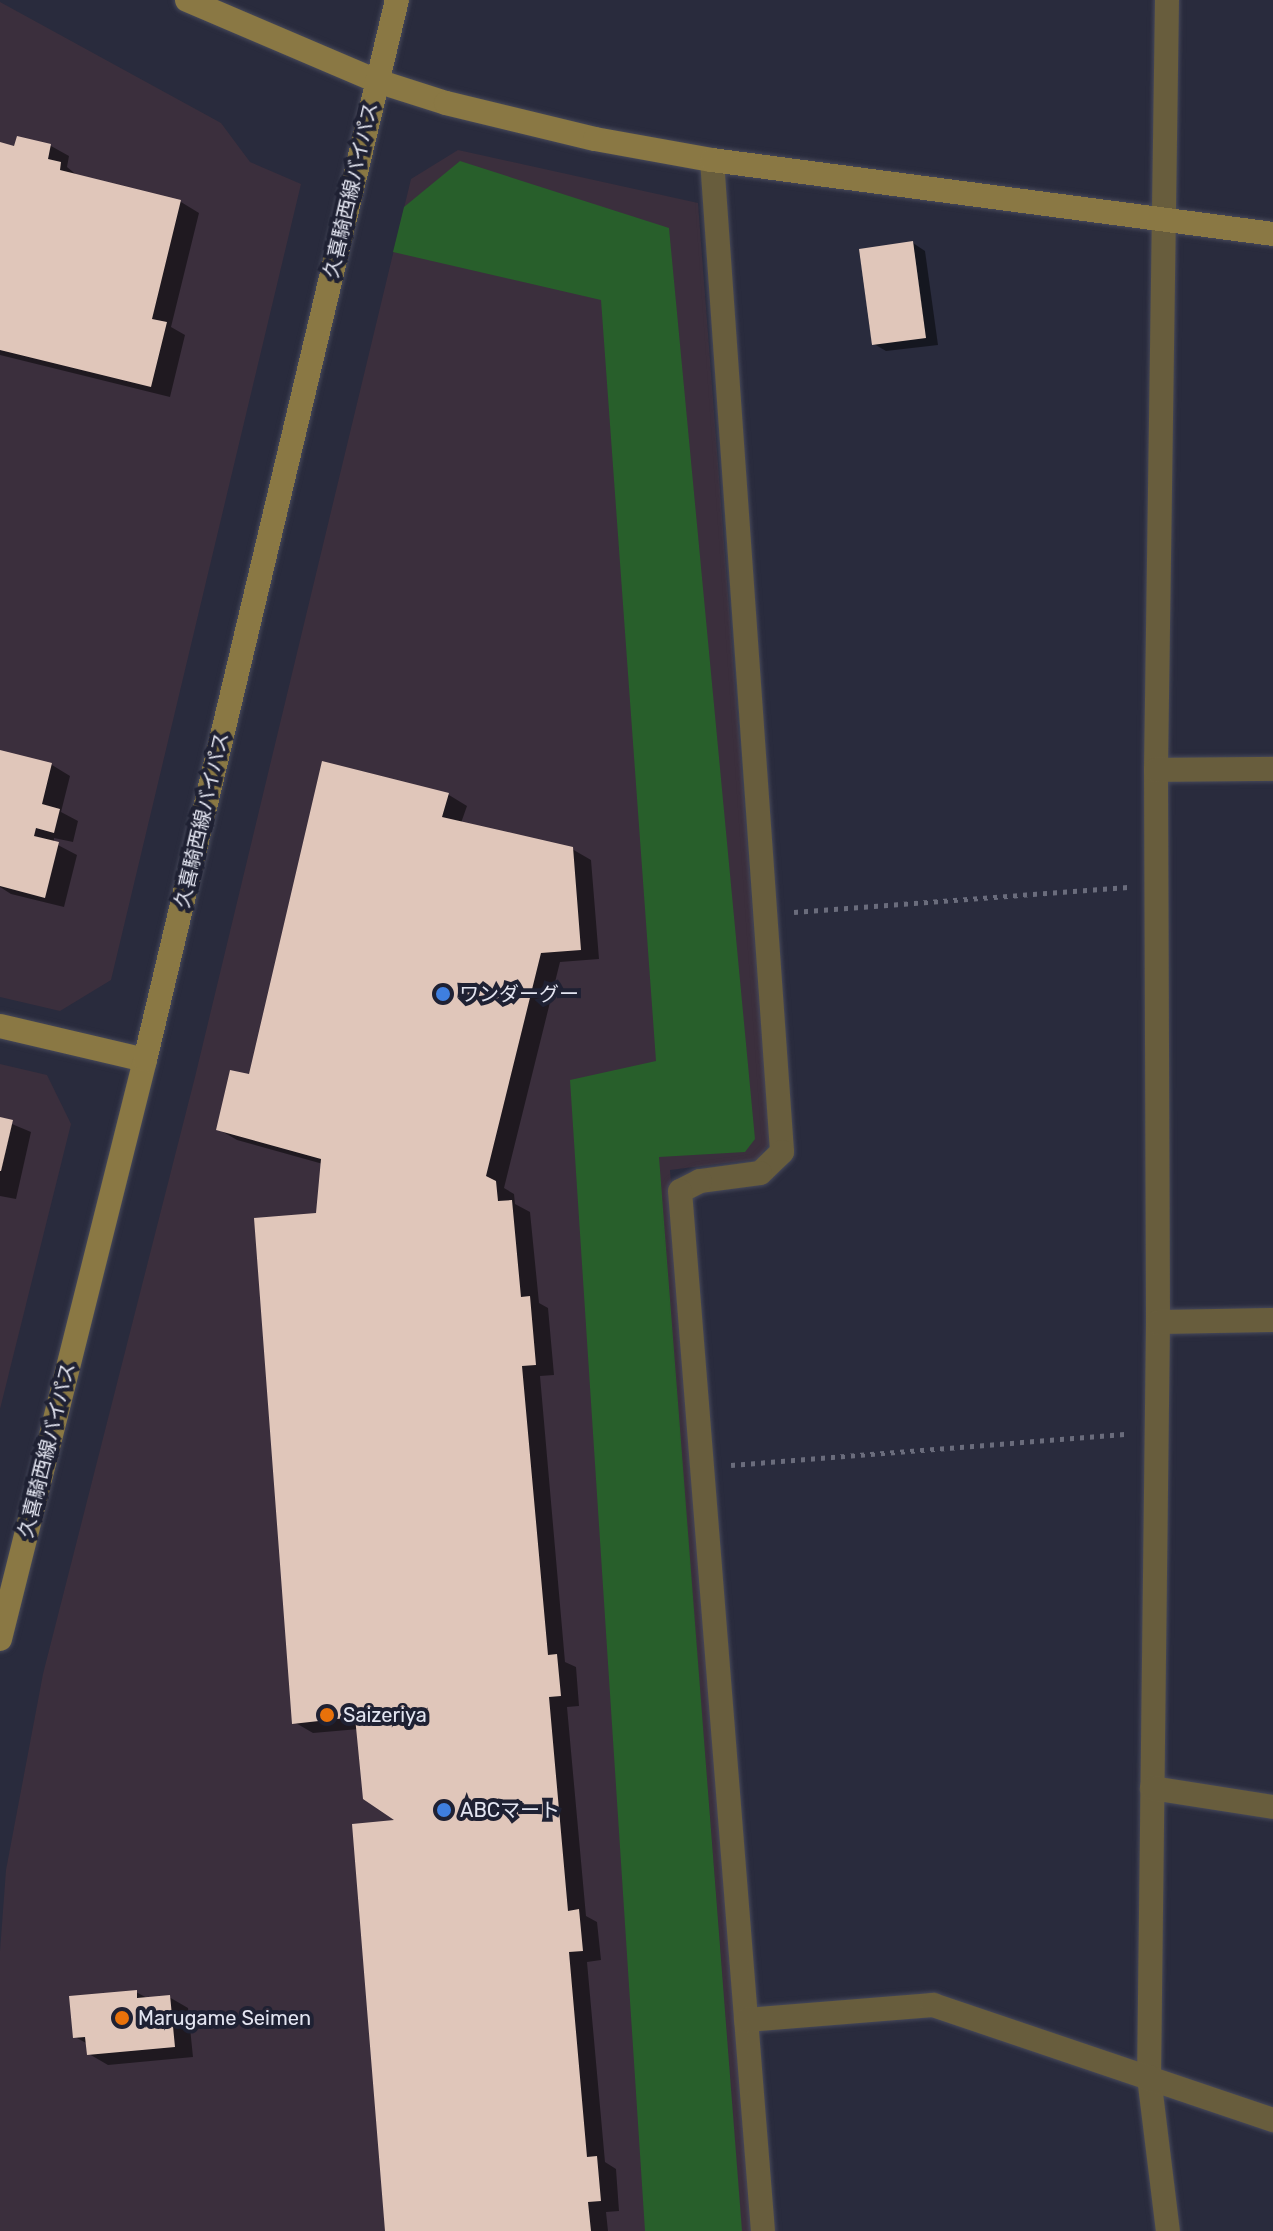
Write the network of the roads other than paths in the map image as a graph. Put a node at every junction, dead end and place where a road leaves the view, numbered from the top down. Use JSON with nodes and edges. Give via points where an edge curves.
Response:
{"nodes":[{"id":1,"x":187,"y":0,"type":"edge"},
{"id":2,"x":397,"y":0,"type":"edge"},
{"id":3,"x":1167,"y":0,"type":"edge"},
{"id":4,"x":377,"y":81,"type":"junction"},
{"id":5,"x":712,"y":160,"type":"junction"},
{"id":6,"x":1162,"y":218,"type":"junction"},
{"id":7,"x":1273,"y":234,"type":"edge"},
{"id":8,"x":1273,"y":769,"type":"edge"},
{"id":9,"x":1156,"y":770,"type":"junction"},
{"id":10,"x":0,"y":1026,"type":"edge"},
{"id":11,"x":145,"y":1060,"type":"junction"},
{"id":12,"x":1273,"y":1320,"type":"edge"},
{"id":13,"x":1158,"y":1322,"type":"junction"},
{"id":14,"x":0,"y":1639,"type":"edge"},
{"id":15,"x":1152,"y":1788,"type":"junction"},
{"id":16,"x":1273,"y":1807,"type":"edge"},
{"id":17,"x":746,"y":2020,"type":"junction"},
{"id":18,"x":1149,"y":2077,"type":"junction"},
{"id":19,"x":1273,"y":2120,"type":"edge"},
{"id":20,"x":763,"y":2231,"type":"edge"},
{"id":21,"x":1168,"y":2231,"type":"edge"}],
"edges":[{"from":1,"to":4,"type":"main road"},
{"from":2,"to":4,"type":"main road","name":"久喜騎西線バイパス"},
{"from":3,"to":6,"type":"street"},
{"from":4,"to":5,"type":"main road","via":[[595,139]]},
{"from":4,"to":11,"type":"main road","name":"久喜騎西線バイパス"},
{"from":5,"to":6,"type":"main road"},
{"from":5,"to":17,"type":"street","via":[[782,1152],[760,1173],[700,1181],[680,1191]]},
{"from":6,"to":7,"type":"main road"},
{"from":6,"to":9,"type":"street"},
{"from":8,"to":9,"type":"street"},
{"from":9,"to":13,"type":"street"},
{"from":10,"to":11,"type":"main road"},
{"from":11,"to":14,"type":"main road","name":"久喜騎西線バイパス"},
{"from":12,"to":13,"type":"street"},
{"from":13,"to":15,"type":"street"},
{"from":15,"to":16,"type":"street"},
{"from":15,"to":18,"type":"street"},
{"from":17,"to":18,"type":"street","via":[[933,2005]]},
{"from":17,"to":20,"type":"street"},
{"from":18,"to":19,"type":"street"},
{"from":18,"to":21,"type":"street"}]}
